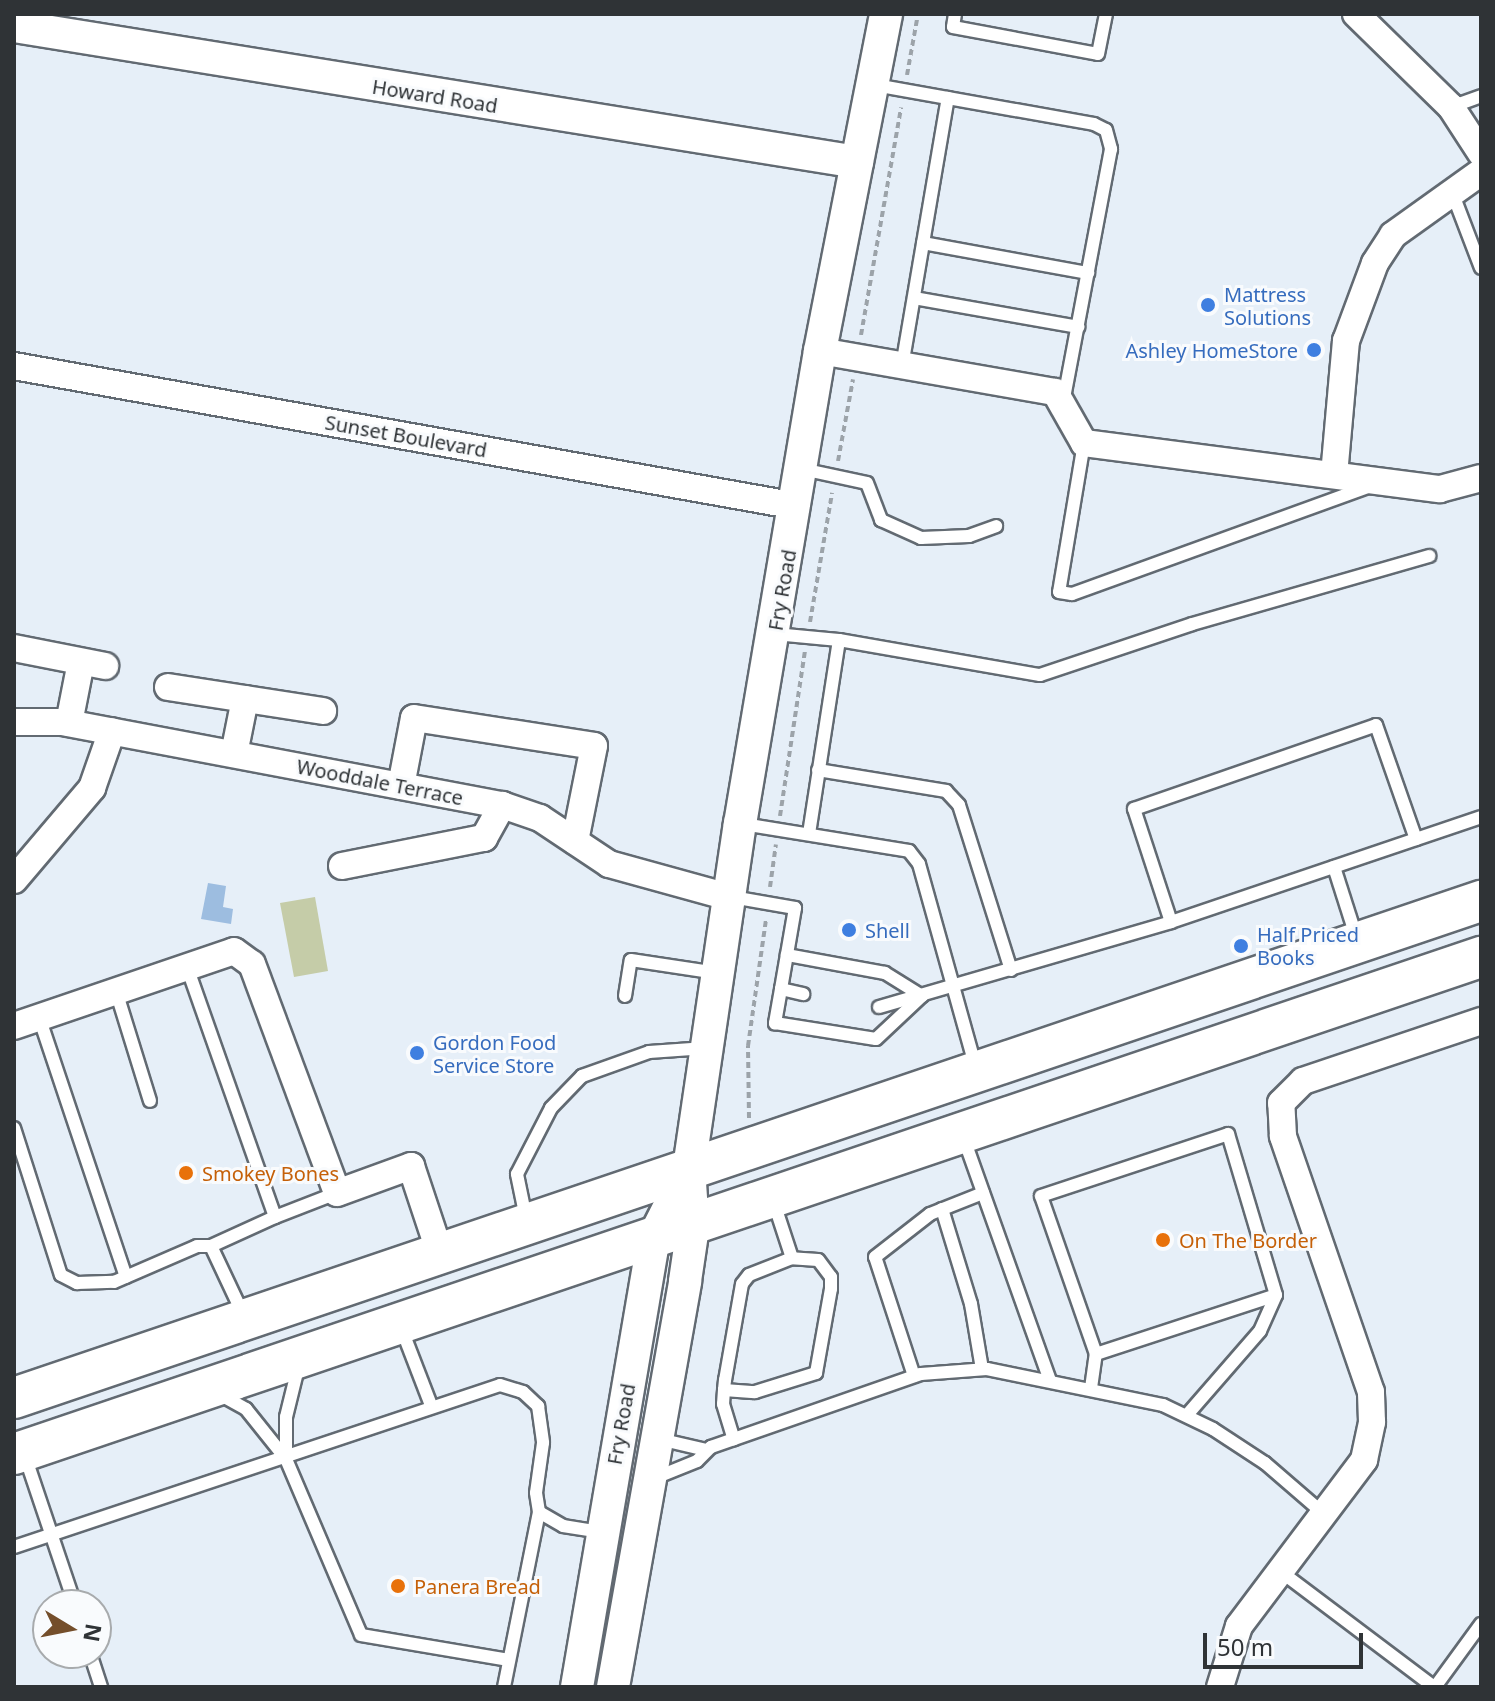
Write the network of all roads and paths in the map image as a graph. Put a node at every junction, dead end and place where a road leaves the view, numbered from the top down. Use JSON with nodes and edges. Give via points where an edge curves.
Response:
{"nodes":[{"id":1,"x":886,"y":14,"type":"edge"},
{"id":2,"x":918,"y":14,"type":"edge"},
{"id":3,"x":955,"y":14,"type":"edge"},
{"id":4,"x":1106,"y":14,"type":"edge"},
{"id":5,"x":1361,"y":16,"type":"edge"},
{"id":6,"x":14,"y":26,"type":"edge"},
{"id":7,"x":872,"y":84,"type":"junction"},
{"id":8,"x":905,"y":90,"type":"junction"},
{"id":9,"x":1481,"y":96,"type":"edge"},
{"id":10,"x":948,"y":98,"type":"junction"},
{"id":11,"x":1451,"y":107,"type":"junction"},
{"id":12,"x":1481,"y":153,"type":"edge"},
{"id":13,"x":857,"y":162,"type":"junction"},
{"id":14,"x":1481,"y":172,"type":"edge"},
{"id":15,"x":1452,"y":192,"type":"junction"},
{"id":16,"x":923,"y":243,"type":"junction"},
{"id":17,"x":1481,"y":268,"type":"edge"},
{"id":18,"x":1088,"y":273,"type":"junction"},
{"id":19,"x":914,"y":298,"type":"junction"},
{"id":20,"x":1078,"y":327,"type":"junction"},
{"id":21,"x":820,"y":351,"type":"junction"},
{"id":22,"x":857,"y":358,"type":"junction"},
{"id":23,"x":14,"y":366,"type":"edge"},
{"id":24,"x":902,"y":366,"type":"junction"},
{"id":25,"x":1062,"y":407,"type":"junction"},
{"id":26,"x":1084,"y":443,"type":"junction"},
{"id":27,"x":802,"y":469,"type":"junction"},
{"id":28,"x":1334,"y":475,"type":"junction"},
{"id":29,"x":836,"y":476,"type":"junction"},
{"id":30,"x":1481,"y":478,"type":"edge"},
{"id":31,"x":1382,"y":481,"type":"junction"},
{"id":32,"x":797,"y":506,"type":"junction"},
{"id":33,"x":996,"y":526,"type":"dead end"},
{"id":34,"x":1429,"y":556,"type":"dead end"},
{"id":35,"x":775,"y":634,"type":"junction"},
{"id":36,"x":808,"y":635,"type":"junction"},
{"id":37,"x":839,"y":640,"type":"junction"},
{"id":38,"x":14,"y":648,"type":"edge"},
{"id":39,"x":168,"y":687,"type":"dead end"},
{"id":40,"x":245,"y":699,"type":"junction"},
{"id":41,"x":323,"y":711,"type":"dead end"},
{"id":42,"x":14,"y":722,"type":"edge"},
{"id":43,"x":69,"y":723,"type":"junction"},
{"id":44,"x":112,"y":731,"type":"junction"},
{"id":45,"x":234,"y":754,"type":"junction"},
{"id":46,"x":818,"y":770,"type":"junction"},
{"id":47,"x":401,"y":786,"type":"junction"},
{"id":48,"x":502,"y":805,"type":"junction"},
{"id":49,"x":1481,"y":817,"type":"edge"},
{"id":50,"x":740,"y":824,"type":"junction"},
{"id":51,"x":779,"y":829,"type":"junction"},
{"id":52,"x":809,"y":833,"type":"junction"},
{"id":53,"x":1416,"y":839,"type":"junction"},
{"id":54,"x":575,"y":841,"type":"junction"},
{"id":55,"x":342,"y":866,"type":"dead end"},
{"id":56,"x":1334,"y":867,"type":"junction"},
{"id":57,"x":14,"y":880,"type":"edge"},
{"id":58,"x":729,"y":897,"type":"junction"},
{"id":59,"x":1481,"y":901,"type":"edge"},
{"id":60,"x":768,"y":904,"type":"junction"},
{"id":61,"x":1171,"y":922,"type":"junction"},
{"id":62,"x":1358,"y":943,"type":"junction"},
{"id":63,"x":787,"y":955,"type":"junction"},
{"id":64,"x":1481,"y":957,"type":"edge"},
{"id":65,"x":187,"y":967,"type":"junction"},
{"id":66,"x":1011,"y":970,"type":"junction"},
{"id":67,"x":717,"y":973,"type":"junction"},
{"id":68,"x":954,"y":986,"type":"junction"},
{"id":69,"x":781,"y":989,"type":"junction"},
{"id":70,"x":116,"y":991,"type":"junction"},
{"id":71,"x":803,"y":994,"type":"dead end"},
{"id":72,"x":625,"y":996,"type":"dead end"},
{"id":73,"x":922,"y":996,"type":"junction"},
{"id":74,"x":879,"y":1007,"type":"dead end"},
{"id":75,"x":1481,"y":1021,"type":"edge"},
{"id":76,"x":26,"y":1022,"type":"edge"},
{"id":77,"x":706,"y":1048,"type":"junction"},
{"id":78,"x":977,"y":1071,"type":"junction"},
{"id":79,"x":150,"y":1101,"type":"dead end"},
{"id":80,"x":14,"y":1128,"type":"edge"},
{"id":81,"x":961,"y":1132,"type":"junction"},
{"id":82,"x":749,"y":1148,"type":"junction"},
{"id":83,"x":689,"y":1168,"type":"junction"},
{"id":84,"x":337,"y":1193,"type":"junction"},
{"id":85,"x":983,"y":1193,"type":"junction"},
{"id":86,"x":772,"y":1196,"type":"junction"},
{"id":87,"x":942,"y":1209,"type":"junction"},
{"id":88,"x":275,"y":1217,"type":"junction"},
{"id":89,"x":527,"y":1223,"type":"junction"},
{"id":90,"x":693,"y":1227,"type":"junction"},
{"id":91,"x":654,"y":1237,"type":"junction"},
{"id":92,"x":211,"y":1246,"type":"junction"},
{"id":93,"x":440,"y":1253,"type":"junction"},
{"id":94,"x":792,"y":1258,"type":"junction"},
{"id":95,"x":126,"y":1277,"type":"junction"},
{"id":96,"x":1276,"y":1295,"type":"junction"},
{"id":97,"x":245,"y":1319,"type":"junction"},
{"id":98,"x":399,"y":1323,"type":"junction"},
{"id":99,"x":1096,"y":1354,"type":"junction"},
{"id":100,"x":301,"y":1357,"type":"junction"},
{"id":101,"x":982,"y":1369,"type":"junction"},
{"id":102,"x":914,"y":1376,"type":"junction"},
{"id":103,"x":1050,"y":1380,"type":"junction"},
{"id":104,"x":209,"y":1388,"type":"junction"},
{"id":105,"x":1091,"y":1388,"type":"junction"},
{"id":106,"x":724,"y":1390,"type":"junction"},
{"id":107,"x":14,"y":1398,"type":"edge"},
{"id":108,"x":431,"y":1405,"type":"junction"},
{"id":109,"x":1187,"y":1415,"type":"junction"},
{"id":110,"x":657,"y":1438,"type":"junction"},
{"id":111,"x":734,"y":1439,"type":"junction"},
{"id":112,"x":706,"y":1450,"type":"junction"},
{"id":113,"x":19,"y":1453,"type":"edge"},
{"id":114,"x":286,"y":1459,"type":"junction"},
{"id":115,"x":649,"y":1482,"type":"junction"},
{"id":116,"x":539,"y":1512,"type":"junction"},
{"id":117,"x":1324,"y":1514,"type":"junction"},
{"id":118,"x":602,"y":1532,"type":"junction"},
{"id":119,"x":52,"y":1534,"type":"junction"},
{"id":120,"x":14,"y":1547,"type":"edge"},
{"id":121,"x":1278,"y":1569,"type":"junction"},
{"id":122,"x":70,"y":1589,"type":"edge"},
{"id":123,"x":1481,"y":1624,"type":"edge"},
{"id":124,"x":509,"y":1660,"type":"junction"},
{"id":125,"x":504,"y":1687,"type":"edge"},
{"id":126,"x":577,"y":1687,"type":"edge"},
{"id":127,"x":613,"y":1687,"type":"edge"},
{"id":128,"x":1220,"y":1687,"type":"edge"},
{"id":129,"x":1435,"y":1687,"type":"edge"}],
"edges":[{"from":1,"to":7,"type":"street","name":"Fry Road"},
{"from":2,"to":8,"type":"path"},
{"from":3,"to":4,"type":"lane","via":[[953,27],[1098,54]]},
{"from":5,"to":11,"type":"street"},
{"from":6,"to":13,"type":"street","name":"Howard Road"},
{"from":7,"to":8,"type":"lane"},
{"from":7,"to":13,"type":"street","name":"Fry Road"},
{"from":8,"to":10,"type":"lane"},
{"from":8,"to":22,"type":"path"},
{"from":9,"to":11,"type":"lane"},
{"from":10,"to":16,"type":"lane"},
{"from":10,"to":18,"type":"lane","via":[[1106,130],[1111,149]]},
{"from":11,"to":12,"type":"street"},
{"from":13,"to":21,"type":"street","name":"Fry Road"},
{"from":14,"to":15,"type":"street"},
{"from":15,"to":17,"type":"lane"},
{"from":15,"to":28,"type":"street","via":[[1393,235],[1375,263],[1346,341]]},
{"from":16,"to":18,"type":"lane"},
{"from":16,"to":19,"type":"lane"},
{"from":18,"to":20,"type":"lane"},
{"from":19,"to":20,"type":"lane"},
{"from":19,"to":24,"type":"lane"},
{"from":20,"to":25,"type":"lane"},
{"from":21,"to":22,"type":"street"},
{"from":21,"to":27,"type":"street","name":"Fry Road"},
{"from":22,"to":24,"type":"street"},
{"from":22,"to":29,"type":"path"},
{"from":23,"to":32,"type":"street","name":"Sunset Boulevard"},
{"from":24,"to":25,"type":"street","via":[[1055,392]]},
{"from":25,"to":26,"type":"street"},
{"from":26,"to":28,"type":"street"},
{"from":26,"to":31,"type":"lane","via":[[1059,592],[1072,594]]},
{"from":27,"to":29,"type":"lane"},
{"from":27,"to":32,"type":"street","name":"Fry Road"},
{"from":28,"to":31,"type":"street"},
{"from":29,"to":33,"type":"lane","via":[[867,483],[881,520],[921,538],[969,536]]},
{"from":29,"to":36,"type":"path"},
{"from":30,"to":31,"type":"street","via":[[1440,489]]},
{"from":32,"to":35,"type":"street","name":"Fry Road"},
{"from":34,"to":37,"type":"lane","via":[[1192,624],[1040,675]]},
{"from":35,"to":36,"type":"lane"},
{"from":35,"to":50,"type":"street","name":"Fry Road"},
{"from":36,"to":37,"type":"lane"},
{"from":36,"to":51,"type":"path"},
{"from":37,"to":46,"type":"lane"},
{"from":38,"to":43,"type":"street","via":[[93,664]]},
{"from":39,"to":40,"type":"street"},
{"from":40,"to":41,"type":"street"},
{"from":40,"to":45,"type":"street"},
{"from":42,"to":43,"type":"street","name":"Wooddale Terrace"},
{"from":43,"to":44,"type":"street","name":"Wooddale Terrace"},
{"from":44,"to":45,"type":"street","name":"Wooddale Terrace"},
{"from":44,"to":57,"type":"street","via":[[92,788]]},
{"from":45,"to":47,"type":"street","name":"Wooddale Terrace"},
{"from":46,"to":52,"type":"lane"},
{"from":46,"to":66,"type":"lane","via":[[946,791],[959,805]]},
{"from":47,"to":48,"type":"street","name":"Wooddale Terrace"},
{"from":47,"to":54,"type":"street","via":[[414,718],[594,746]]},
{"from":48,"to":54,"type":"street","name":"Wooddale Terrace","via":[[540,818]]},
{"from":48,"to":55,"type":"street","via":[[484,838]]},
{"from":49,"to":53,"type":"lane"},
{"from":50,"to":51,"type":"lane"},
{"from":50,"to":58,"type":"street","name":"Fry Road"},
{"from":51,"to":52,"type":"lane"},
{"from":51,"to":60,"type":"path"},
{"from":52,"to":68,"type":"lane","via":[[909,851],[919,864]]},
{"from":53,"to":56,"type":"lane"},
{"from":53,"to":61,"type":"lane","via":[[1376,725],[1134,809]]},
{"from":54,"to":58,"type":"street","name":"Wooddale Terrace","via":[[609,864]]},
{"from":56,"to":61,"type":"lane"},
{"from":56,"to":62,"type":"lane"},
{"from":58,"to":60,"type":"lane"},
{"from":58,"to":67,"type":"street","name":"Fry Road"},
{"from":59,"to":62,"type":"main road"},
{"from":60,"to":63,"type":"lane","via":[[795,908]]},
{"from":60,"to":82,"type":"path","via":[[748,1046]]},
{"from":61,"to":66,"type":"lane"},
{"from":62,"to":78,"type":"main road"},
{"from":63,"to":69,"type":"lane"},
{"from":63,"to":73,"type":"lane","via":[[885,973]]},
{"from":64,"to":81,"type":"main road"},
{"from":65,"to":70,"type":"street"},
{"from":65,"to":84,"type":"street","via":[[234,951],[252,964]]},
{"from":65,"to":88,"type":"lane"},
{"from":66,"to":68,"type":"lane"},
{"from":67,"to":72,"type":"lane","via":[[631,960]]},
{"from":67,"to":77,"type":"street","name":"Fry Road"},
{"from":68,"to":73,"type":"lane"},
{"from":68,"to":78,"type":"lane"},
{"from":69,"to":71,"type":"lane"},
{"from":69,"to":73,"type":"lane","via":[[775,1023],[876,1039]]},
{"from":70,"to":76,"type":"street"},
{"from":70,"to":79,"type":"lane"},
{"from":73,"to":74,"type":"lane"},
{"from":75,"to":117,"type":"street","via":[[1303,1081],[1281,1103],[1284,1141],[1372,1402],[1364,1460]]},
{"from":76,"to":95,"type":"lane"},
{"from":77,"to":83,"type":"street","name":"Fry Road"},
{"from":77,"to":89,"type":"lane","via":[[649,1052],[582,1076],[551,1108],[517,1174]]},
{"from":78,"to":82,"type":"main road"},
{"from":80,"to":95,"type":"lane","via":[[61,1275],[77,1283]]},
{"from":81,"to":85,"type":"lane"},
{"from":81,"to":86,"type":"main road"},
{"from":82,"to":83,"type":"main road"},
{"from":83,"to":89,"type":"main road"},
{"from":83,"to":90,"type":"street","name":"Fry Road"},
{"from":83,"to":91,"type":"street","name":"Fry Road"},
{"from":84,"to":88,"type":"lane"},
{"from":84,"to":93,"type":"street","via":[[411,1166]]},
{"from":85,"to":87,"type":"lane"},
{"from":85,"to":103,"type":"lane"},
{"from":86,"to":90,"type":"main road"},
{"from":86,"to":94,"type":"lane"},
{"from":87,"to":101,"type":"lane","via":[[971,1304]]},
{"from":87,"to":102,"type":"lane","via":[[875,1257]]},
{"from":88,"to":92,"type":"lane"},
{"from":89,"to":93,"type":"main road"},
{"from":90,"to":91,"type":"main road"},
{"from":90,"to":110,"type":"street","name":"Fry Road"},
{"from":91,"to":98,"type":"main road"},
{"from":91,"to":118,"type":"street","name":"Fry Road"},
{"from":92,"to":95,"type":"lane","via":[[197,1246]]},
{"from":92,"to":97,"type":"lane"},
{"from":93,"to":97,"type":"main road"},
{"from":94,"to":106,"type":"lane","via":[[749,1275],[742,1284]]},
{"from":94,"to":106,"type":"lane","via":[[818,1260],[831,1277],[816,1373],[755,1392]]},
{"from":96,"to":99,"type":"lane"},
{"from":96,"to":99,"type":"lane","via":[[1228,1134],[1041,1196]]},
{"from":96,"to":109,"type":"lane","via":[[1260,1331]]},
{"from":97,"to":107,"type":"main road"},
{"from":98,"to":100,"type":"main road"},
{"from":98,"to":108,"type":"lane"},
{"from":99,"to":105,"type":"lane"},
{"from":100,"to":104,"type":"main road"},
{"from":100,"to":114,"type":"lane","via":[[286,1417]]},
{"from":101,"to":102,"type":"lane"},
{"from":101,"to":103,"type":"lane"},
{"from":102,"to":111,"type":"lane"},
{"from":103,"to":105,"type":"lane"},
{"from":104,"to":113,"type":"main road"},
{"from":104,"to":114,"type":"lane","via":[[246,1409]]},
{"from":105,"to":109,"type":"lane"},
{"from":106,"to":111,"type":"lane"},
{"from":108,"to":114,"type":"lane"},
{"from":108,"to":116,"type":"lane","via":[[500,1385],[523,1392],[538,1406],[543,1443],[536,1493]]},
{"from":109,"to":117,"type":"lane","via":[[1265,1463]]},
{"from":110,"to":112,"type":"lane"},
{"from":110,"to":115,"type":"street","name":"Fry Road"},
{"from":111,"to":112,"type":"lane"},
{"from":112,"to":115,"type":"lane","via":[[697,1461]]},
{"from":113,"to":119,"type":"lane"},
{"from":114,"to":119,"type":"lane"},
{"from":114,"to":124,"type":"lane","via":[[361,1635]]},
{"from":115,"to":127,"type":"street","name":"Fry Road"},
{"from":116,"to":118,"type":"lane","via":[[563,1526]]},
{"from":116,"to":124,"type":"lane"},
{"from":117,"to":121,"type":"street"},
{"from":118,"to":126,"type":"street","name":"Fry Road"},
{"from":119,"to":120,"type":"lane"},
{"from":119,"to":122,"type":"lane"},
{"from":121,"to":128,"type":"street","via":[[1239,1626]]},
{"from":121,"to":129,"type":"lane"},
{"from":123,"to":129,"type":"lane"},
{"from":124,"to":125,"type":"lane"}]}
